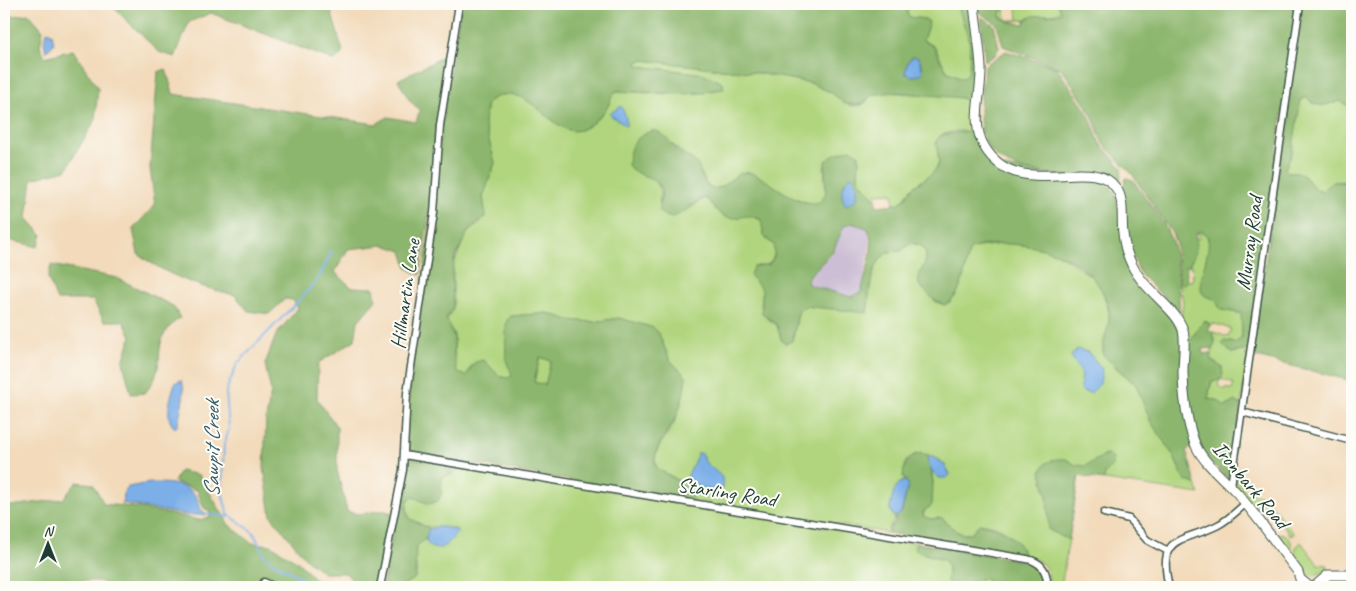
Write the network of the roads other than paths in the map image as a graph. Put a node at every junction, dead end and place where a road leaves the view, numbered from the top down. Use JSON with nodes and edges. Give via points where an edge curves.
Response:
{"nodes":[{"id":1,"x":459,"y":4,"type":"edge"},
{"id":2,"x":974,"y":4,"type":"edge"},
{"id":3,"x":1300,"y":4,"type":"edge"},
{"id":4,"x":1242,"y":412,"type":"junction"},
{"id":5,"x":1352,"y":441,"type":"edge"},
{"id":6,"x":404,"y":455,"type":"junction"},
{"id":7,"x":1231,"y":486,"type":"junction"},
{"id":8,"x":1246,"y":503,"type":"junction"},
{"id":9,"x":1104,"y":513,"type":"dead end"},
{"id":10,"x":1168,"y":551,"type":"junction"},
{"id":11,"x":1352,"y":575,"type":"edge"},
{"id":12,"x":264,"y":582,"type":"dead end"},
{"id":13,"x":1314,"y":586,"type":"edge"},
{"id":14,"x":275,"y":587,"type":"edge"},
{"id":15,"x":380,"y":587,"type":"edge"},
{"id":16,"x":1047,"y":587,"type":"edge"},
{"id":17,"x":1169,"y":587,"type":"edge"}],
"edges":[{"from":1,"to":6,"type":"street","name":"Hillmartin Lane","via":[[440,125],[434,213],[407,393]]},
{"from":2,"to":7,"type":"street","name":"Ironbark Road","via":[[981,68],[977,123],[983,144],[996,161],[1017,173],[1036,176],[1095,175],[1108,180],[1116,188],[1121,202],[1124,241],[1132,265],[1146,288],[1177,318],[1183,332],[1183,385],[1195,443],[1206,461]]},
{"from":3,"to":4,"type":"street","name":"Murray Road"},
{"from":4,"to":5,"type":"street"},
{"from":4,"to":7,"type":"street","name":"Murray Road"},
{"from":6,"to":15,"type":"street","name":"Hillmartin Lane"},
{"from":6,"to":16,"type":"street","name":"Starling Road","via":[[1027,559],[1043,567]]},
{"from":7,"to":8,"type":"street","name":"Ironbark Road"},
{"from":8,"to":10,"type":"street","via":[[1221,524],[1179,539]]},
{"from":8,"to":13,"type":"street","name":"Ironbark Road","via":[[1298,572]]},
{"from":9,"to":10,"type":"street","via":[[1129,519],[1146,540]]},
{"from":10,"to":17,"type":"street","via":[[1165,566]]},
{"from":11,"to":13,"type":"street","via":[[1328,575]]},
{"from":12,"to":14,"type":"street"}]}
